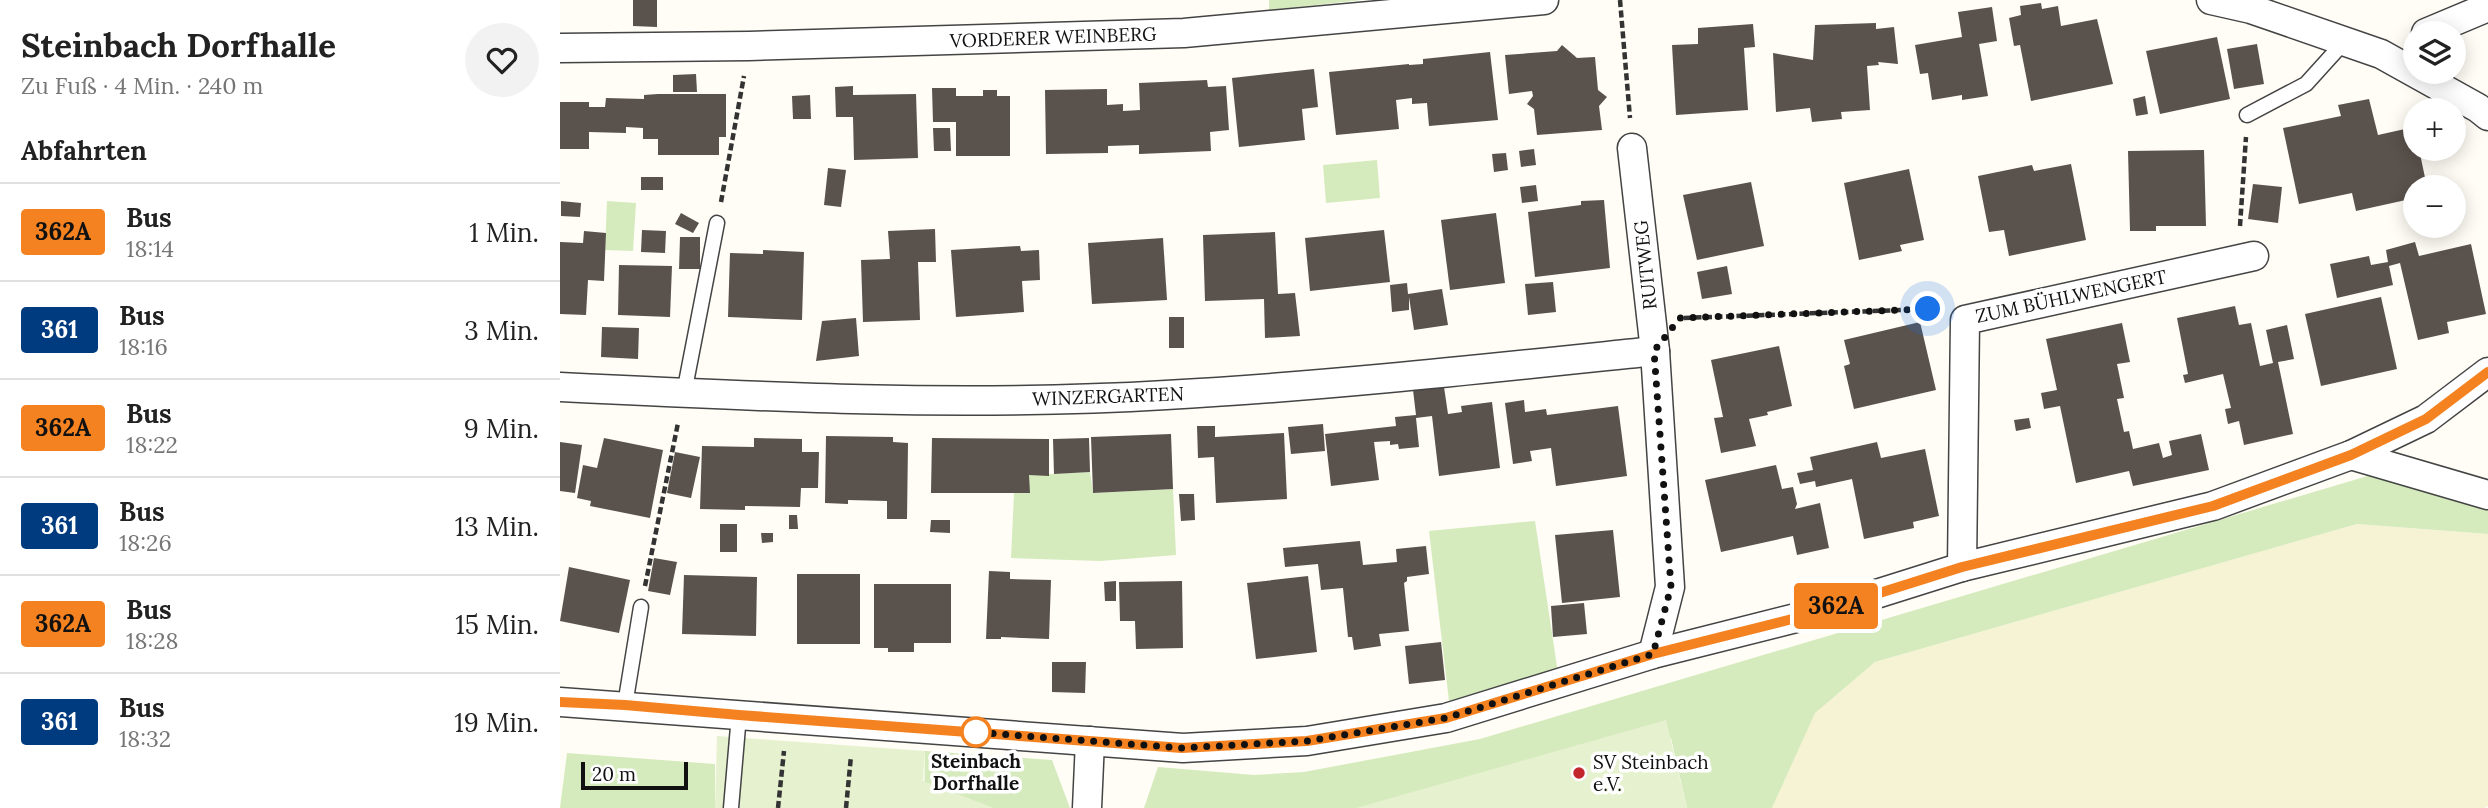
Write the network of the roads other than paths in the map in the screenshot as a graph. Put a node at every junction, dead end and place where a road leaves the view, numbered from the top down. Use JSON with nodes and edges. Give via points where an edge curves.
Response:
{"nodes":[{"id":1,"x":1544,"y":0,"type":"edge"},
{"id":2,"x":2211,"y":0,"type":"edge"},
{"id":3,"x":2488,"y":7,"type":"edge"},
{"id":4,"x":2455,"y":21,"type":"edge"},
{"id":5,"x":2344,"y":42,"type":"junction"},
{"id":6,"x":2403,"y":44,"type":"edge"},
{"id":7,"x":560,"y":48,"type":"edge"},
{"id":8,"x":2381,"y":54,"type":"junction"},
{"id":9,"x":2247,"y":115,"type":"road end"},
{"id":10,"x":2488,"y":116,"type":"edge"},
{"id":11,"x":1632,"y":148,"type":"road end"},
{"id":12,"x":717,"y":223,"type":"road end"},
{"id":13,"x":2254,"y":256,"type":"road end"},
{"id":14,"x":1654,"y":351,"type":"junction"},
{"id":15,"x":2488,"y":372,"type":"edge"},
{"id":16,"x":560,"y":387,"type":"edge"},
{"id":17,"x":684,"y":393,"type":"junction"},
{"id":18,"x":2351,"y":455,"type":"junction"},
{"id":19,"x":2488,"y":495,"type":"edge"},
{"id":20,"x":1962,"y":567,"type":"junction"},
{"id":21,"x":641,"y":607,"type":"road end"},
{"id":22,"x":1653,"y":654,"type":"junction"},
{"id":23,"x":560,"y":702,"type":"edge"},
{"id":24,"x":625,"y":705,"type":"junction"},
{"id":25,"x":739,"y":715,"type":"junction"},
{"id":26,"x":1090,"y":741,"type":"junction"},
{"id":27,"x":732,"y":808,"type":"edge"},
{"id":28,"x":1087,"y":808,"type":"edge"}],
"edges":[{"from":1,"to":7,"type":"street","name":"VORDERER WEINBERG","via":[[1184,33]]},
{"from":2,"to":5,"type":"street"},
{"from":3,"to":4,"type":"street"},
{"from":5,"to":8,"type":"street"},
{"from":5,"to":9,"type":"lane","via":[[2306,84]]},
{"from":6,"to":8,"type":"street"},
{"from":8,"to":10,"type":"street","via":[[2461,89]]},
{"from":11,"to":14,"type":"street","name":"RUITWEG"},
{"from":12,"to":17,"type":"lane"},
{"from":13,"to":20,"type":"street","name":"ZUM BÜHLWENGERT","via":[[1965,320],[1967,484]]},
{"from":14,"to":17,"type":"street","name":"WINZERGARTEN","via":[[1165,395],[929,401]]},
{"from":14,"to":22,"type":"street","name":"RUITWEG","via":[[1671,587]]},
{"from":15,"to":18,"type":"street","via":[[2426,419]]},
{"from":16,"to":17,"type":"street","name":"WINZERGARTEN"},
{"from":18,"to":19,"type":"street","via":[[2425,485]]},
{"from":18,"to":20,"type":"street","via":[[2213,506]]},
{"from":20,"to":22,"type":"street","via":[[1756,635]]},
{"from":21,"to":24,"type":"lane"},
{"from":22,"to":26,"type":"street","via":[[1446,718],[1307,741],[1182,748]]},
{"from":23,"to":24,"type":"street"},
{"from":24,"to":25,"type":"street"},
{"from":25,"to":26,"type":"street"},
{"from":25,"to":27,"type":"lane"},
{"from":26,"to":28,"type":"street"}]}
